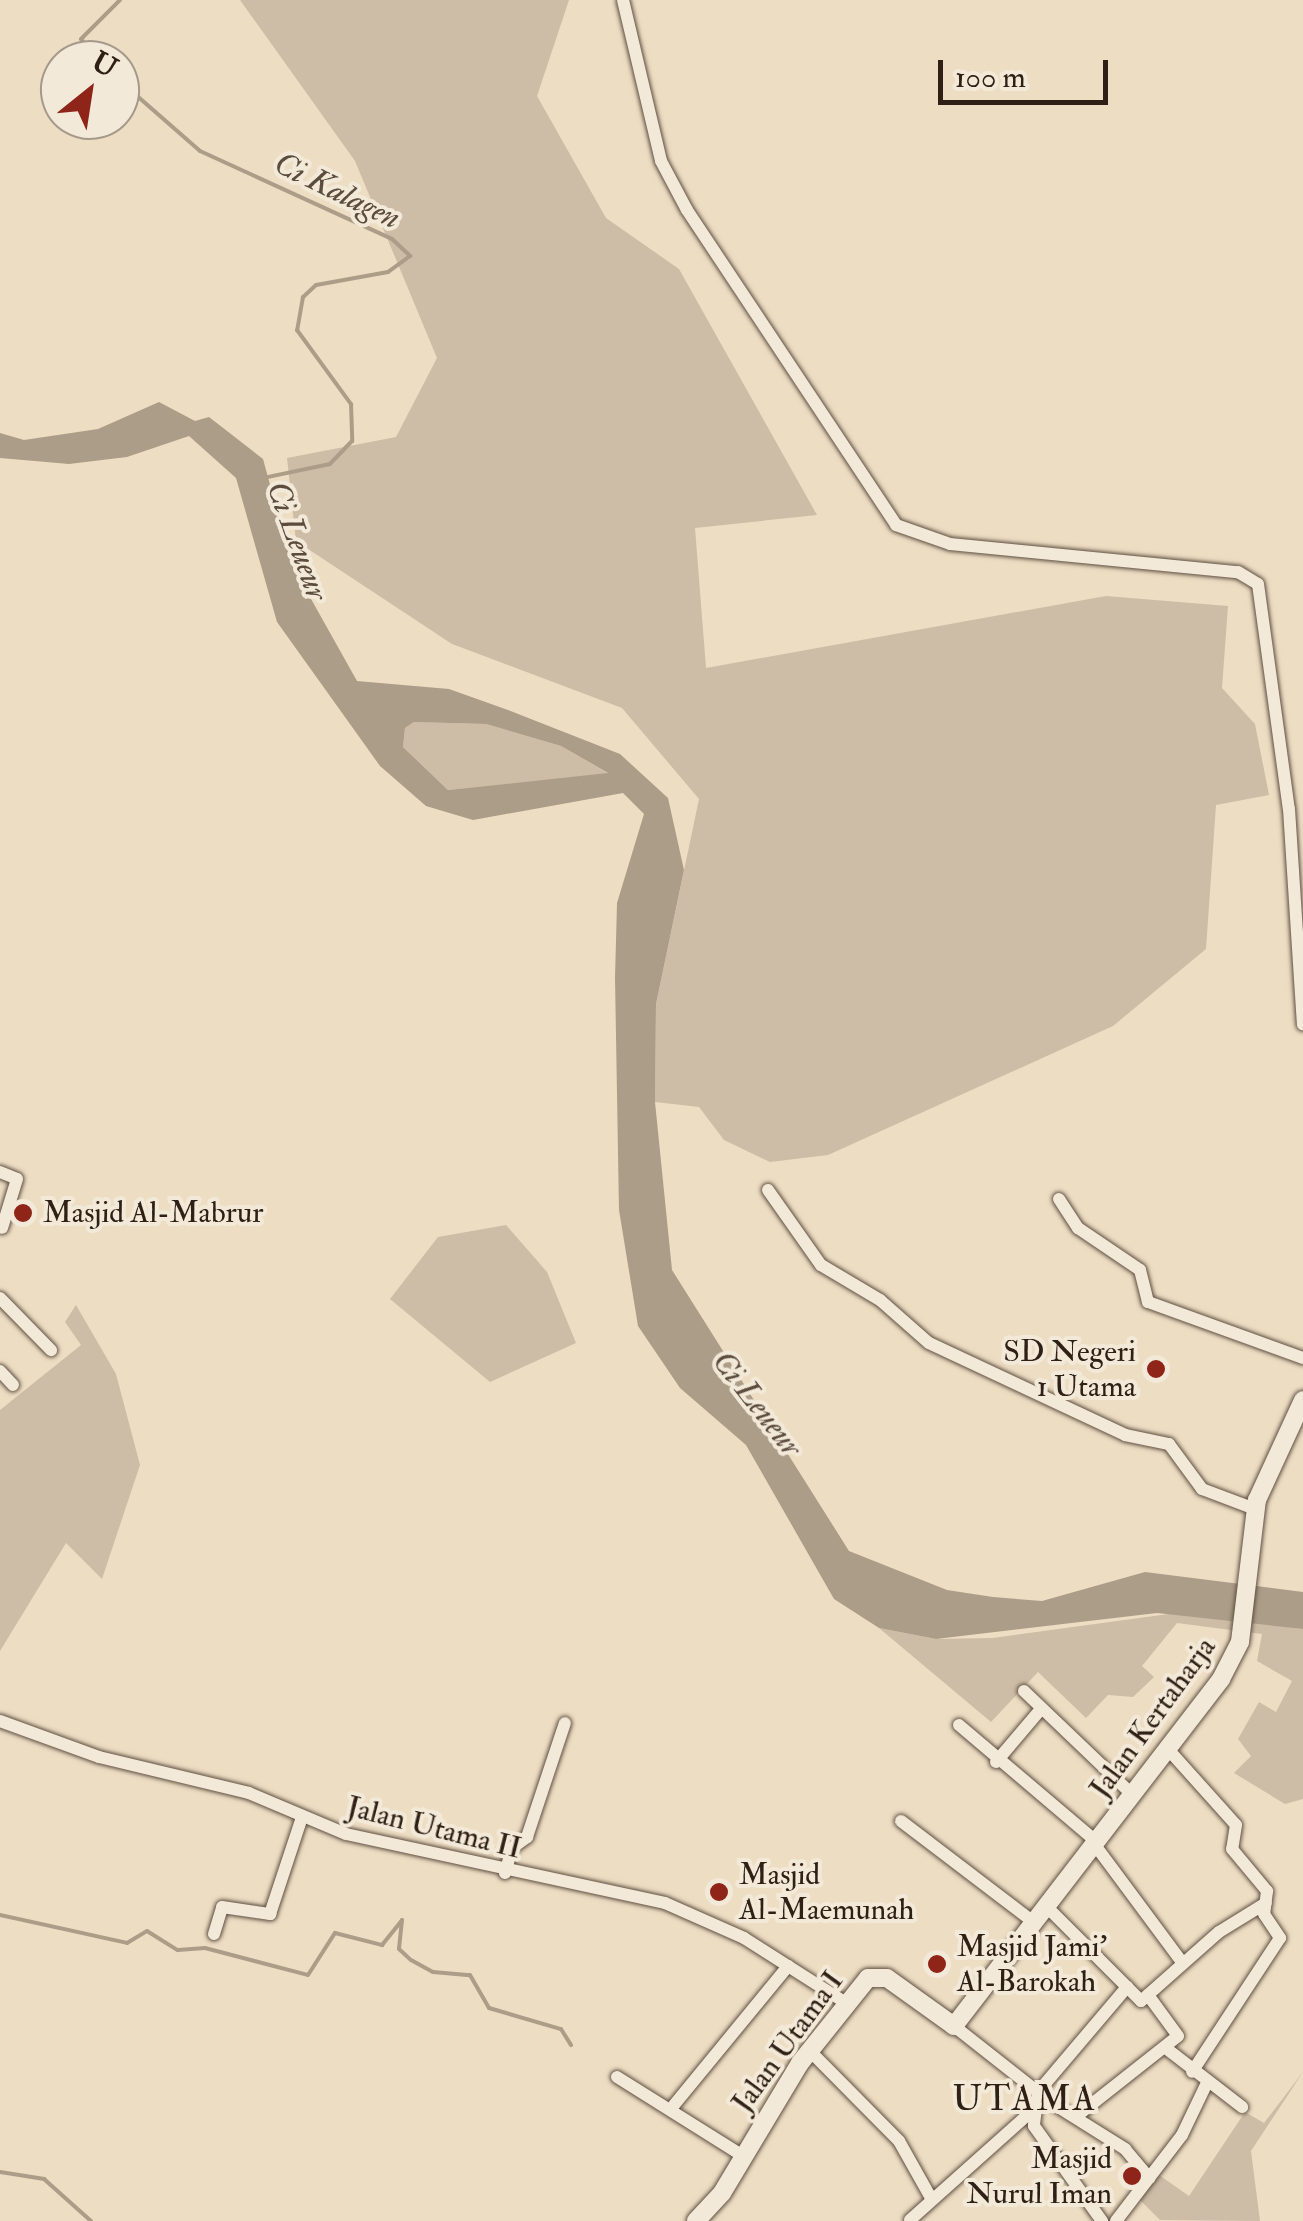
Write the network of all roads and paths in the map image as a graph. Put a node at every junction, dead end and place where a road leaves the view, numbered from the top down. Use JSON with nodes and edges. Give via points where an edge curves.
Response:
{"nodes":[{"id":1,"x":623,"y":0,"type":"edge"},
{"id":2,"x":1303,"y":1025,"type":"edge"},
{"id":3,"x":0,"y":1172,"type":"edge"},
{"id":4,"x":768,"y":1190,"type":"dead end"},
{"id":5,"x":1059,"y":1199,"type":"dead end"},
{"id":6,"x":0,"y":1230,"type":"edge"},
{"id":7,"x":0,"y":1298,"type":"edge"},
{"id":8,"x":52,"y":1350,"type":"dead end"},
{"id":9,"x":1303,"y":1358,"type":"edge"},
{"id":10,"x":0,"y":1370,"type":"edge"},
{"id":11,"x":13,"y":1385,"type":"dead end"},
{"id":12,"x":1303,"y":1400,"type":"edge"},
{"id":13,"x":1255,"y":1510,"type":"junction"},
{"id":14,"x":1024,"y":1691,"type":"dead end"},
{"id":15,"x":1041,"y":1709,"type":"junction"},
{"id":16,"x":0,"y":1721,"type":"edge"},
{"id":17,"x":565,"y":1723,"type":"dead end"},
{"id":18,"x":959,"y":1725,"type":"dead end"},
{"id":19,"x":1167,"y":1748,"type":"junction"},
{"id":20,"x":996,"y":1762,"type":"junction"},
{"id":21,"x":1133,"y":1795,"type":"junction"},
{"id":22,"x":302,"y":1817,"type":"junction"},
{"id":23,"x":900,"y":1820,"type":"dead end"},
{"id":24,"x":1096,"y":1843,"type":"junction"},
{"id":25,"x":506,"y":1871,"type":"junction"},
{"id":26,"x":1266,"y":1903,"type":"junction"},
{"id":27,"x":1041,"y":1915,"type":"junction"},
{"id":28,"x":214,"y":1934,"type":"dead end"},
{"id":29,"x":1182,"y":1962,"type":"junction"},
{"id":30,"x":788,"y":1966,"type":"junction"},
{"id":31,"x":1127,"y":1987,"type":"junction"},
{"id":32,"x":1148,"y":1995,"type":"junction"},
{"id":33,"x":846,"y":2003,"type":"junction"},
{"id":34,"x":954,"y":2026,"type":"junction"},
{"id":35,"x":1167,"y":2048,"type":"junction"},
{"id":36,"x":809,"y":2050,"type":"junction"},
{"id":37,"x":1192,"y":2072,"type":"junction"},
{"id":38,"x":618,"y":2076,"type":"dead end"},
{"id":39,"x":1206,"y":2086,"type":"junction"},
{"id":40,"x":1038,"y":2099,"type":"junction"},
{"id":41,"x":674,"y":2106,"type":"junction"},
{"id":42,"x":1242,"y":2107,"type":"dead end"},
{"id":43,"x":1078,"y":2115,"type":"junction"},
{"id":44,"x":743,"y":2156,"type":"junction"},
{"id":45,"x":1149,"y":2178,"type":"junction"},
{"id":46,"x":931,"y":2198,"type":"junction"},
{"id":47,"x":707,"y":2218,"type":"edge"},
{"id":48,"x":910,"y":2220,"type":"edge"},
{"id":49,"x":1102,"y":2221,"type":"edge"},
{"id":50,"x":1116,"y":2221,"type":"edge"}],
"edges":[{"from":1,"to":2,"type":"street","via":[[646,110],[686,210],[896,525],[950,544],[1238,572],[1258,584],[1288,809]]},
{"from":3,"to":6,"type":"street","via":[[17,1179]]},
{"from":4,"to":13,"type":"street","via":[[808,1253],[929,1343],[1124,1435],[1169,1444],[1202,1489]]},
{"from":5,"to":9,"type":"street","via":[[1080,1230],[1140,1270],[1148,1302]]},
{"from":7,"to":8,"type":"street"},
{"from":10,"to":11,"type":"street"},
{"from":12,"to":13,"type":"street","name":"Jalan Kertaharja"},
{"from":13,"to":19,"type":"street","name":"Jalan Kertaharja","via":[[1240,1642]]},
{"from":14,"to":15,"type":"street"},
{"from":15,"to":20,"type":"street"},
{"from":15,"to":21,"type":"street"},
{"from":16,"to":22,"type":"street","name":"Jalan Utama II","via":[[100,1757],[249,1792]]},
{"from":17,"to":25,"type":"street","via":[[528,1837],[511,1850]]},
{"from":18,"to":20,"type":"street"},
{"from":19,"to":21,"type":"street","name":"Jalan Kertaharja"},
{"from":19,"to":26,"type":"street","via":[[1236,1825],[1232,1848],[1265,1888]]},
{"from":20,"to":24,"type":"street"},
{"from":21,"to":24,"type":"street","name":"Jalan Kertaharja"},
{"from":22,"to":25,"type":"street","name":"Jalan Utama II"},
{"from":22,"to":28,"type":"street","via":[[271,1913],[222,1907]]},
{"from":23,"to":27,"type":"street"},
{"from":24,"to":27,"type":"street","name":"Jalan Kertaharja"},
{"from":24,"to":29,"type":"street"},
{"from":25,"to":30,"type":"street","name":"Jalan Utama II","via":[[664,1903]]},
{"from":26,"to":29,"type":"street"},
{"from":26,"to":37,"type":"street","via":[[1278,1942],[1233,1999]]},
{"from":27,"to":31,"type":"street"},
{"from":27,"to":34,"type":"street","name":"Jalan Kertaharja"},
{"from":29,"to":32,"type":"street"},
{"from":30,"to":33,"type":"street","name":"Jalan Utama II"},
{"from":30,"to":41,"type":"street"},
{"from":31,"to":32,"type":"street","via":[[1140,2001]]},
{"from":31,"to":40,"type":"street"},
{"from":32,"to":35,"type":"street","via":[[1178,2031]]},
{"from":33,"to":34,"type":"street","name":"Jalan Utama I","via":[[868,1978],[883,1976]]},
{"from":33,"to":36,"type":"street","name":"Jalan Utama I"},
{"from":34,"to":40,"type":"street"},
{"from":35,"to":37,"type":"street"},
{"from":35,"to":43,"type":"street"},
{"from":36,"to":44,"type":"street","name":"Jalan Utama I"},
{"from":36,"to":46,"type":"street","via":[[899,2141]]},
{"from":37,"to":39,"type":"street"},
{"from":38,"to":41,"type":"street"},
{"from":39,"to":42,"type":"street"},
{"from":39,"to":45,"type":"street"},
{"from":40,"to":43,"type":"street"},
{"from":40,"to":46,"type":"street"},
{"from":40,"to":49,"type":"street","via":[[1034,2126]]},
{"from":41,"to":44,"type":"street"},
{"from":43,"to":45,"type":"street"},
{"from":44,"to":47,"type":"street","name":"Jalan Utama I"},
{"from":45,"to":50,"type":"street"},
{"from":46,"to":48,"type":"street"}]}
